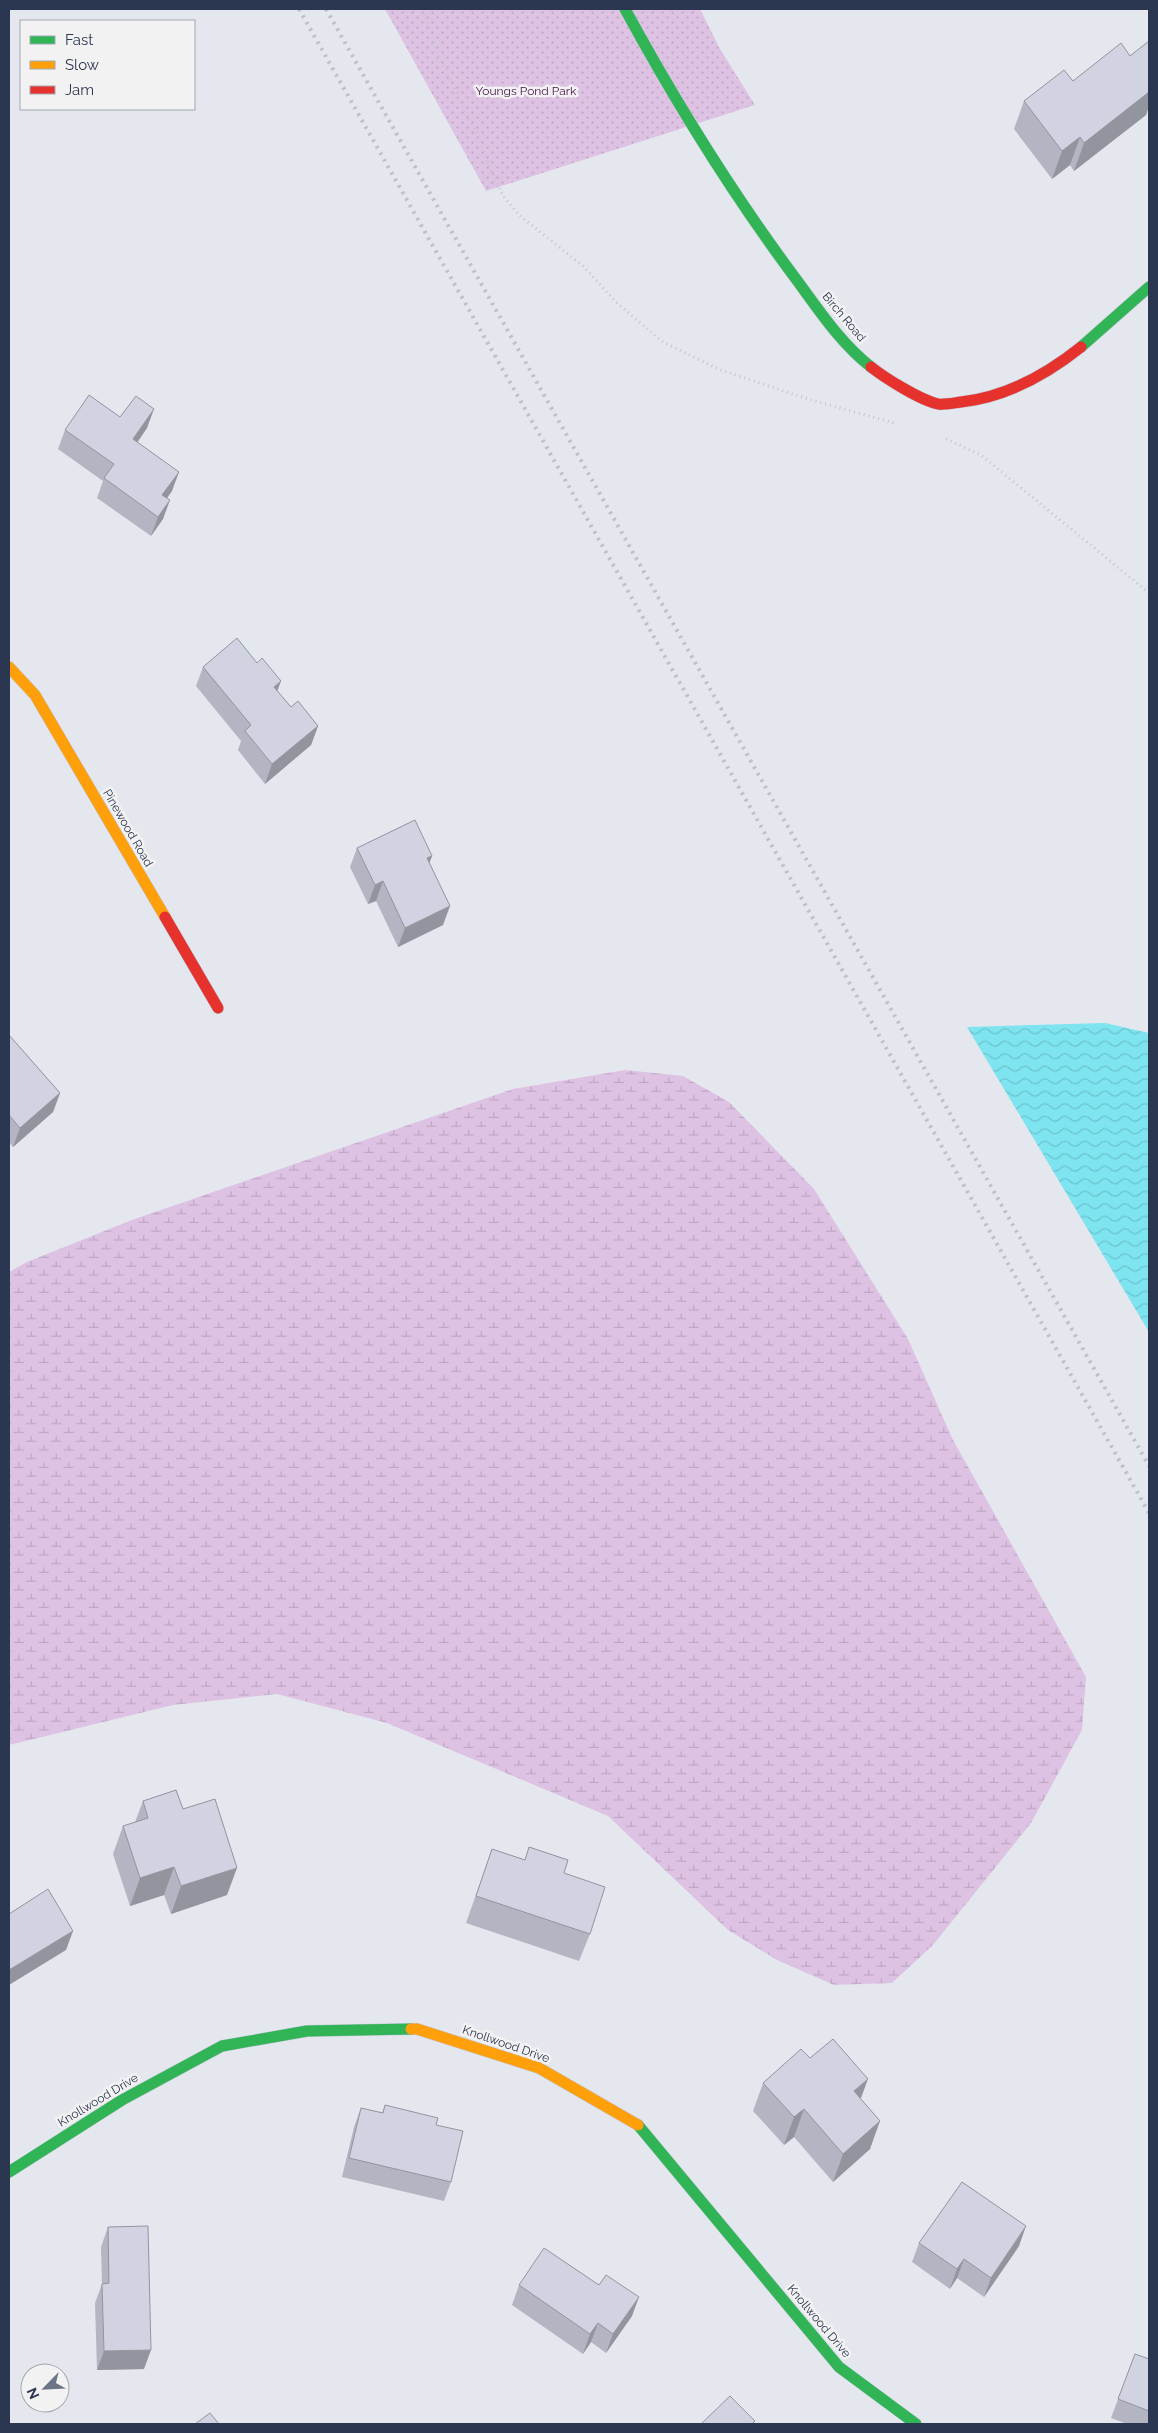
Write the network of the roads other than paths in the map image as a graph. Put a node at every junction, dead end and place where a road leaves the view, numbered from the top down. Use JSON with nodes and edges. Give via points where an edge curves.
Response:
{"nodes":[{"id":1,"x":625,"y":9,"type":"edge"},
{"id":2,"x":1149,"y":287,"type":"edge"},
{"id":3,"x":9,"y":667,"type":"edge"},
{"id":4,"x":218,"y":1008,"type":"dead end"},
{"id":5,"x":9,"y":2172,"type":"edge"},
{"id":6,"x":916,"y":2424,"type":"edge"}],
"edges":[{"from":1,"to":2,"type":"street","name":"Birch Road","via":[[655,66],[752,220],[836,330],[866,364],[894,383],[939,404],[992,398],[1018,389],[1070,357]]},
{"from":3,"to":4,"type":"street","name":"Pinewood Road","via":[[34,695]]},
{"from":5,"to":6,"type":"street","name":"Knollwood Drive","via":[[122,2100],[222,2046],[307,2031],[416,2029],[539,2068],[638,2122],[839,2367]]}]}
